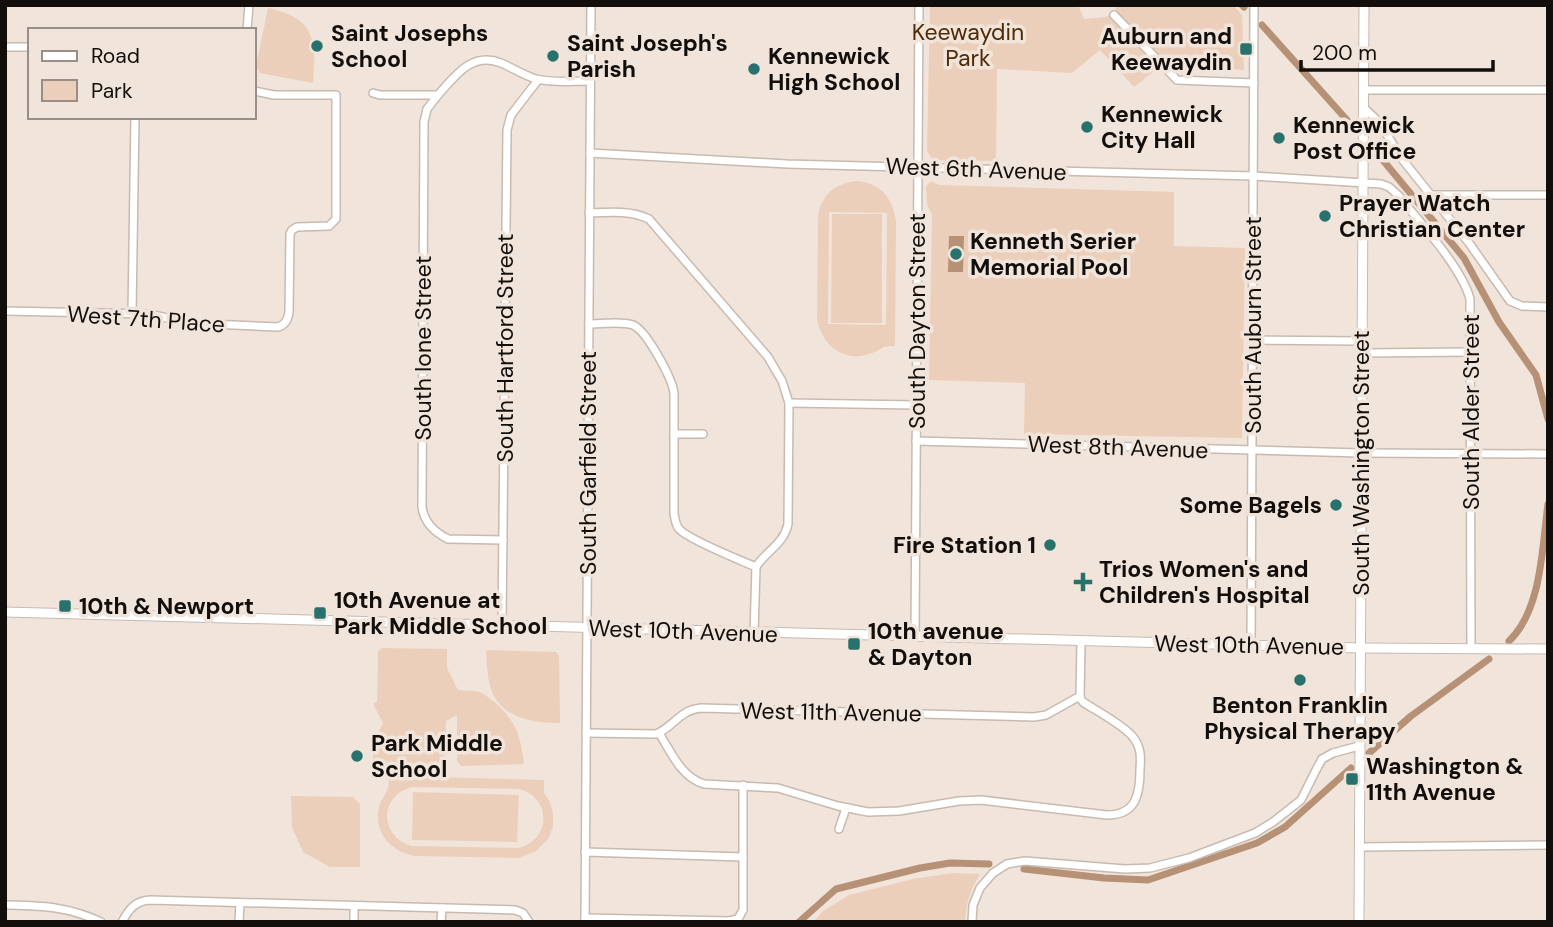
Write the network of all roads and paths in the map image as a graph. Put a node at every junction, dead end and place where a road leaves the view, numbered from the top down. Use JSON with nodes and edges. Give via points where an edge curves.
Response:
{"nodes":[{"id":1,"x":248,"y":5,"type":"edge"},
{"id":2,"x":591,"y":5,"type":"edge"},
{"id":3,"x":919,"y":5,"type":"edge"},
{"id":4,"x":1255,"y":5,"type":"edge"},
{"id":5,"x":1364,"y":5,"type":"edge"},
{"id":6,"x":1114,"y":15,"type":"dead end"},
{"id":7,"x":247,"y":28,"type":"edge"},
{"id":8,"x":5,"y":47,"type":"edge"},
{"id":9,"x":28,"y":47,"type":"edge"},
{"id":10,"x":538,"y":80,"type":"junction"},
{"id":11,"x":590,"y":81,"type":"junction"},
{"id":12,"x":1254,"y":83,"type":"junction"},
{"id":13,"x":1364,"y":90,"type":"junction"},
{"id":14,"x":1548,"y":90,"type":"edge"},
{"id":15,"x":256,"y":91,"type":"edge"},
{"id":16,"x":373,"y":93,"type":"dead end"},
{"id":17,"x":438,"y":95,"type":"junction"},
{"id":18,"x":1363,"y":107,"type":"junction"},
{"id":19,"x":135,"y":119,"type":"edge"},
{"id":20,"x":590,"y":153,"type":"junction"},
{"id":21,"x":918,"y":167,"type":"junction"},
{"id":22,"x":1254,"y":176,"type":"junction"},
{"id":23,"x":1363,"y":183,"type":"junction"},
{"id":24,"x":1431,"y":195,"type":"junction"},
{"id":25,"x":1548,"y":195,"type":"edge"},
{"id":26,"x":589,"y":213,"type":"junction"},
{"id":27,"x":1548,"y":307,"type":"edge"},
{"id":28,"x":5,"y":311,"type":"edge"},
{"id":29,"x":132,"y":314,"type":"junction"},
{"id":30,"x":589,"y":324,"type":"junction"},
{"id":31,"x":1253,"y":340,"type":"junction"},
{"id":32,"x":1362,"y":341,"type":"junction"},
{"id":33,"x":1471,"y":352,"type":"junction"},
{"id":34,"x":1362,"y":353,"type":"junction"},
{"id":35,"x":789,"y":403,"type":"junction"},
{"id":36,"x":916,"y":405,"type":"junction"},
{"id":37,"x":674,"y":434,"type":"junction"},
{"id":38,"x":703,"y":434,"type":"dead end"},
{"id":39,"x":916,"y":441,"type":"junction"},
{"id":40,"x":1253,"y":450,"type":"junction"},
{"id":41,"x":1361,"y":453,"type":"junction"},
{"id":42,"x":1471,"y":454,"type":"junction"},
{"id":43,"x":1548,"y":454,"type":"edge"},
{"id":44,"x":503,"y":540,"type":"junction"},
{"id":45,"x":756,"y":567,"type":"junction"},
{"id":46,"x":5,"y":612,"type":"edge"},
{"id":47,"x":502,"y":626,"type":"junction"},
{"id":48,"x":587,"y":628,"type":"junction"},
{"id":49,"x":754,"y":632,"type":"junction"},
{"id":50,"x":915,"y":637,"type":"junction"},
{"id":51,"x":1081,"y":641,"type":"junction"},
{"id":52,"x":1251,"y":645,"type":"junction"},
{"id":53,"x":1360,"y":648,"type":"junction"},
{"id":54,"x":1471,"y":649,"type":"junction"},
{"id":55,"x":1548,"y":649,"type":"edge"},
{"id":56,"x":1080,"y":696,"type":"junction"},
{"id":57,"x":586,"y":733,"type":"junction"},
{"id":58,"x":659,"y":733,"type":"junction"},
{"id":59,"x":1359,"y":746,"type":"junction"},
{"id":60,"x":743,"y":785,"type":"junction"},
{"id":61,"x":846,"y":808,"type":"junction"},
{"id":62,"x":839,"y":829,"type":"dead end"},
{"id":63,"x":1548,"y":845,"type":"edge"},
{"id":64,"x":1359,"y":847,"type":"junction"},
{"id":65,"x":585,"y":852,"type":"junction"},
{"id":66,"x":743,"y":857,"type":"junction"},
{"id":67,"x":240,"y":903,"type":"junction"},
{"id":68,"x":5,"y":905,"type":"edge"},
{"id":69,"x":354,"y":906,"type":"junction"},
{"id":70,"x":442,"y":908,"type":"junction"},
{"id":71,"x":527,"y":918,"type":"edge"},
{"id":72,"x":585,"y":920,"type":"edge"},
{"id":73,"x":101,"y":922,"type":"edge"},
{"id":74,"x":121,"y":922,"type":"edge"},
{"id":75,"x":239,"y":922,"type":"edge"},
{"id":76,"x":354,"y":922,"type":"edge"},
{"id":77,"x":441,"y":922,"type":"edge"},
{"id":78,"x":972,"y":922,"type":"edge"},
{"id":79,"x":1359,"y":922,"type":"edge"}],
"edges":[{"from":1,"to":7,"type":"street"},
{"from":2,"to":11,"type":"street","name":"South Garfield Street"},
{"from":3,"to":21,"type":"street","name":"South Dayton Street"},
{"from":4,"to":12,"type":"street","name":"South Auburn Street"},
{"from":5,"to":13,"type":"main road","name":"South Washington Street"},
{"from":6,"to":12,"type":"street","via":[[1177,80]]},
{"from":8,"to":9,"type":"street"},
{"from":10,"to":11,"type":"street"},
{"from":10,"to":17,"type":"street","name":"South Ione Street","via":[[497,61],[477,61],[462,68]]},
{"from":10,"to":44,"type":"street","name":"South Hartford Street","via":[[507,125]]},
{"from":11,"to":20,"type":"street","name":"South Garfield Street"},
{"from":12,"to":22,"type":"street","name":"South Auburn Street"},
{"from":13,"to":14,"type":"street"},
{"from":13,"to":18,"type":"main road","name":"South Washington Street"},
{"from":15,"to":29,"type":"street","name":"West 7th Place","via":[[336,94],[336,219],[330,226],[297,227],[290,234],[288,318],[277,327],[182,323],[155,314]]},
{"from":16,"to":17,"type":"street"},
{"from":17,"to":44,"type":"street","name":"South Ione Street","via":[[424,122],[423,514],[447,539]]},
{"from":18,"to":23,"type":"main road","name":"South Washington Street"},
{"from":18,"to":24,"type":"street"},
{"from":19,"to":29,"type":"street"},
{"from":20,"to":21,"type":"street","name":"West 6th Avenue"},
{"from":20,"to":26,"type":"street","name":"South Garfield Street"},
{"from":21,"to":22,"type":"street","name":"West 6th Avenue"},
{"from":21,"to":36,"type":"street","name":"South Dayton Street"},
{"from":22,"to":23,"type":"street","name":"West 6th Avenue"},
{"from":22,"to":31,"type":"street","name":"South Auburn Street"},
{"from":23,"to":32,"type":"main road","name":"South Washington Street"},
{"from":23,"to":33,"type":"street","name":"South Alder Street","via":[[1394,190],[1468,289]]},
{"from":24,"to":25,"type":"street"},
{"from":24,"to":27,"type":"street","via":[[1510,301]]},
{"from":26,"to":30,"type":"street","name":"South Garfield Street"},
{"from":26,"to":35,"type":"street","via":[[635,214],[649,219],[768,357]]},
{"from":28,"to":29,"type":"street","name":"West 7th Place"},
{"from":30,"to":37,"type":"street","via":[[632,325],[645,335],[674,387]]},
{"from":30,"to":48,"type":"street","name":"South Garfield Street"},
{"from":31,"to":32,"type":"street"},
{"from":31,"to":40,"type":"street","name":"South Auburn Street"},
{"from":32,"to":34,"type":"main road","name":"South Washington Street"},
{"from":33,"to":34,"type":"street"},
{"from":33,"to":42,"type":"street","name":"South Alder Street"},
{"from":34,"to":41,"type":"main road","name":"South Washington Street"},
{"from":35,"to":36,"type":"street"},
{"from":35,"to":45,"type":"street","via":[[787,530]]},
{"from":36,"to":39,"type":"street","name":"South Dayton Street"},
{"from":37,"to":38,"type":"street"},
{"from":37,"to":45,"type":"street","via":[[674,513],[679,528]]},
{"from":39,"to":40,"type":"street","name":"West 8th Avenue"},
{"from":39,"to":50,"type":"street","name":"South Dayton Street"},
{"from":40,"to":41,"type":"street","name":"West 8th Avenue"},
{"from":40,"to":52,"type":"street","name":"South Auburn Street"},
{"from":41,"to":42,"type":"street","name":"West 8th Avenue"},
{"from":41,"to":53,"type":"main road","name":"South Washington Street"},
{"from":42,"to":43,"type":"street","name":"West 8th Avenue"},
{"from":42,"to":54,"type":"street","name":"South Alder Street"},
{"from":44,"to":47,"type":"street","name":"South Hartford Street"},
{"from":45,"to":49,"type":"street"},
{"from":46,"to":47,"type":"main road","name":"West 10th Avenue"},
{"from":47,"to":48,"type":"main road","name":"West 10th Avenue"},
{"from":48,"to":49,"type":"main road","name":"West 10th Avenue"},
{"from":48,"to":57,"type":"street","name":"South Garfield Street"},
{"from":49,"to":50,"type":"main road","name":"West 10th Avenue"},
{"from":50,"to":51,"type":"main road","name":"West 10th Avenue"},
{"from":51,"to":52,"type":"main road","name":"West 10th Avenue"},
{"from":51,"to":56,"type":"street"},
{"from":52,"to":53,"type":"main road","name":"West 10th Avenue"},
{"from":53,"to":54,"type":"main road","name":"West 10th Avenue"},
{"from":53,"to":59,"type":"main road","name":"South Washington Street"},
{"from":54,"to":55,"type":"main road","name":"West 10th Avenue"},
{"from":56,"to":58,"type":"street","name":"West 11th Avenue","via":[[1034,717],[696,709]]},
{"from":56,"to":61,"type":"street","via":[[1138,745],[1137,797],[1119,814],[981,800],[889,812]]},
{"from":57,"to":58,"type":"street"},
{"from":57,"to":65,"type":"street","name":"South Garfield Street"},
{"from":58,"to":60,"type":"street","via":[[691,778],[704,784]]},
{"from":59,"to":64,"type":"main road","name":"South Washington Street"},
{"from":59,"to":78,"type":"street","via":[[1322,760],[1304,796],[1273,822],[1189,858],[1125,869],[1025,861],[1007,864],[985,880],[976,895]]},
{"from":60,"to":61,"type":"street","via":[[778,788]]},
{"from":60,"to":66,"type":"street"},
{"from":61,"to":62,"type":"street"},
{"from":63,"to":64,"type":"street"},
{"from":64,"to":79,"type":"main road","name":"South Washington Street"},
{"from":65,"to":66,"type":"street"},
{"from":65,"to":72,"type":"street","name":"South Garfield Street"},
{"from":66,"to":72,"type":"street","via":[[743,910],[738,919]]},
{"from":67,"to":69,"type":"street"},
{"from":67,"to":74,"type":"street","via":[[145,901],[132,906]]},
{"from":67,"to":75,"type":"street"},
{"from":68,"to":73,"type":"street","via":[[58,907]]},
{"from":69,"to":70,"type":"street"},
{"from":69,"to":76,"type":"street"},
{"from":70,"to":71,"type":"street","via":[[515,910]]},
{"from":70,"to":77,"type":"street"}]}
